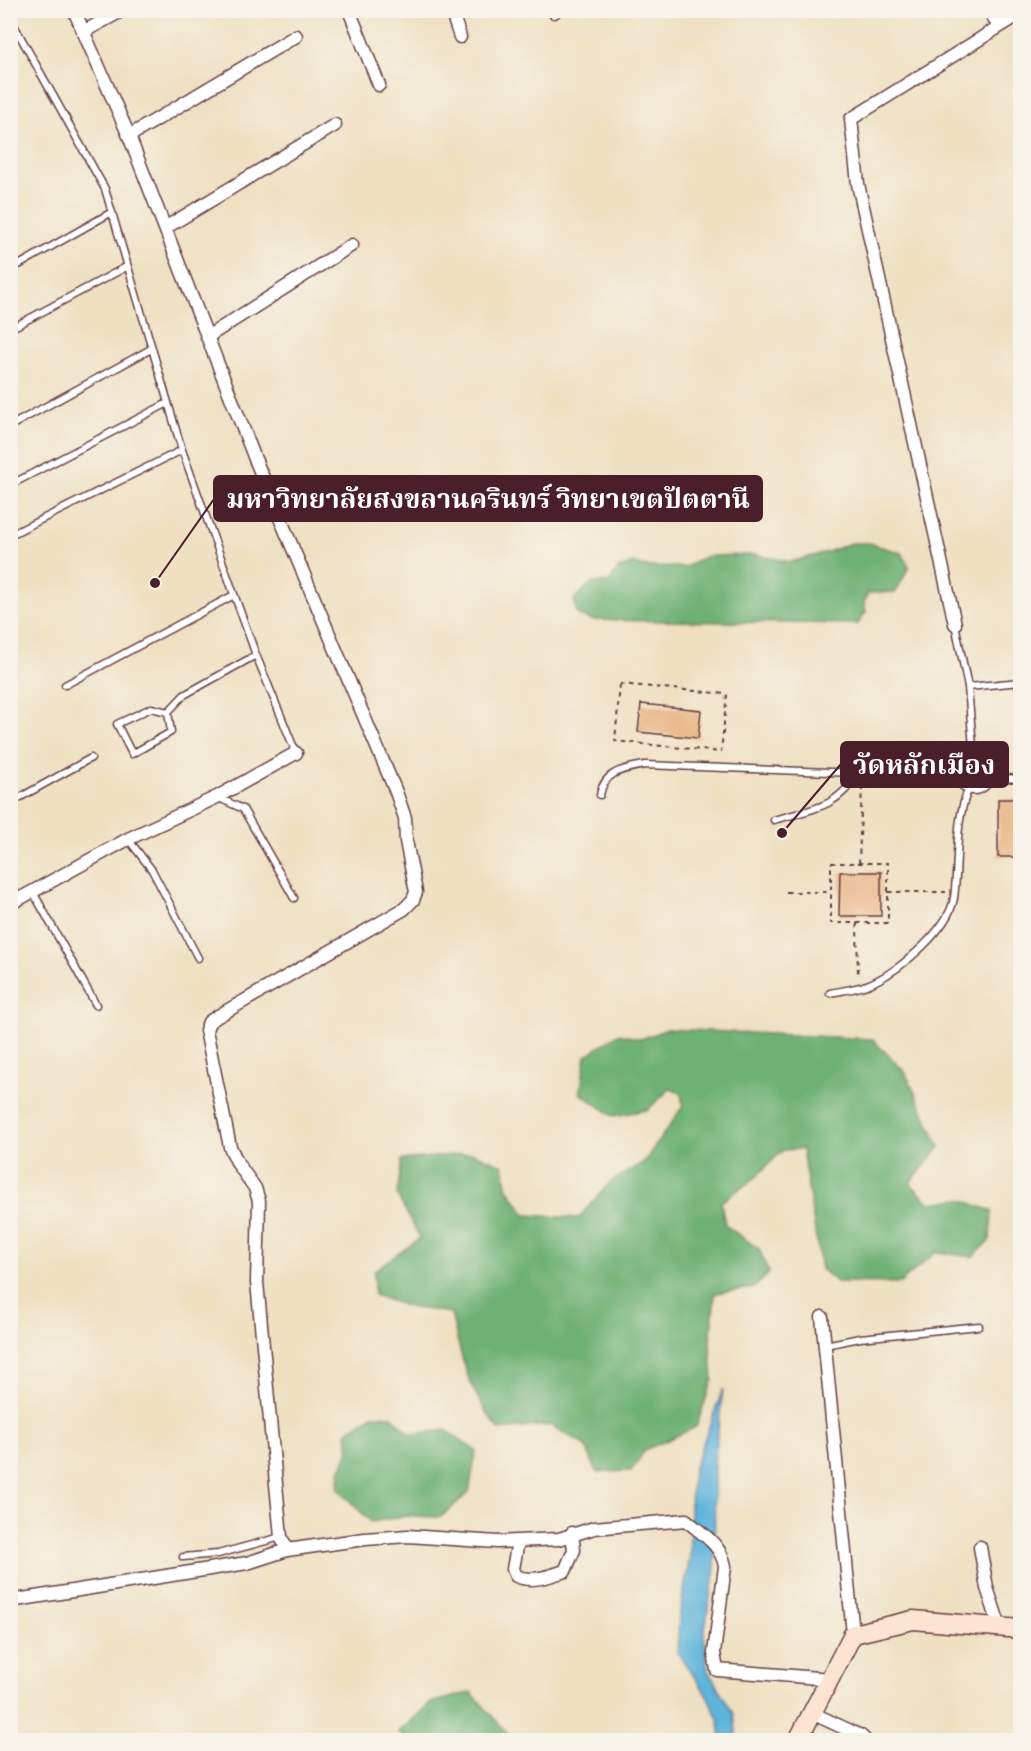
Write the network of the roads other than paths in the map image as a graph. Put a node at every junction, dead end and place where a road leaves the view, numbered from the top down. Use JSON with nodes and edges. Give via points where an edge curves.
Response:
{"nodes":[{"id":1,"x":74,"y":10,"type":"edge"},
{"id":2,"x":123,"y":10,"type":"edge"},
{"id":3,"x":350,"y":10,"type":"edge"},
{"id":4,"x":451,"y":10,"type":"edge"},
{"id":5,"x":989,"y":10,"type":"edge"},
{"id":6,"x":1020,"y":14,"type":"edge"},
{"id":7,"x":10,"y":18,"type":"edge"},
{"id":8,"x":999,"y":26,"type":"junction"},
{"id":9,"x":83,"y":32,"type":"junction"},
{"id":10,"x":296,"y":36,"type":"dead end"},
{"id":11,"x":460,"y":37,"type":"dead end"},
{"id":12,"x":379,"y":85,"type":"dead end"},
{"id":13,"x":335,"y":124,"type":"dead end"},
{"id":14,"x":129,"y":136,"type":"junction"},
{"id":15,"x":111,"y":212,"type":"junction"},
{"id":16,"x":165,"y":228,"type":"junction"},
{"id":17,"x":352,"y":245,"type":"dead end"},
{"id":18,"x":126,"y":267,"type":"junction"},
{"id":19,"x":10,"y":270,"type":"edge"},
{"id":20,"x":10,"y":329,"type":"edge"},
{"id":21,"x":207,"y":337,"type":"junction"},
{"id":22,"x":151,"y":349,"type":"junction"},
{"id":23,"x":168,"y":403,"type":"junction"},
{"id":24,"x":10,"y":426,"type":"edge"},
{"id":25,"x":182,"y":450,"type":"junction"},
{"id":26,"x":10,"y":485,"type":"edge"},
{"id":27,"x":10,"y":535,"type":"edge"},
{"id":28,"x":234,"y":596,"type":"junction"},
{"id":29,"x":955,"y":624,"type":"joint"},
{"id":30,"x":256,"y":655,"type":"junction"},
{"id":31,"x":1020,"y":682,"type":"edge"},
{"id":32,"x":65,"y":685,"type":"dead end"},
{"id":33,"x":968,"y":687,"type":"junction"},
{"id":34,"x":168,"y":712,"type":"junction"},
{"id":35,"x":296,"y":753,"type":"joint"},
{"id":36,"x":91,"y":758,"type":"dead end"},
{"id":37,"x":974,"y":759,"type":"junction"},
{"id":38,"x":860,"y":773,"type":"junction"},
{"id":39,"x":958,"y":773,"type":"junction"},
{"id":40,"x":990,"y":777,"type":"junction"},
{"id":41,"x":1020,"y":779,"type":"edge"},
{"id":42,"x":968,"y":790,"type":"junction"},
{"id":43,"x":600,"y":795,"type":"dead end"},
{"id":44,"x":217,"y":797,"type":"junction"},
{"id":45,"x":10,"y":803,"type":"edge"},
{"id":46,"x":774,"y":820,"type":"dead end"},
{"id":47,"x":128,"y":839,"type":"junction"},
{"id":48,"x":33,"y":892,"type":"junction"},
{"id":49,"x":294,"y":898,"type":"dead end"},
{"id":50,"x":10,"y":904,"type":"edge"},
{"id":51,"x":198,"y":958,"type":"dead end"},
{"id":52,"x":830,"y":993,"type":"dead end"},
{"id":53,"x":96,"y":1005,"type":"dead end"},
{"id":54,"x":822,"y":1317,"type":"dead end"},
{"id":55,"x":979,"y":1326,"type":"dead end"},
{"id":56,"x":825,"y":1345,"type":"junction"},
{"id":57,"x":572,"y":1533,"type":"junction"},
{"id":58,"x":281,"y":1537,"type":"junction"},
{"id":59,"x":518,"y":1541,"type":"junction"},
{"id":60,"x":980,"y":1547,"type":"dead end"},
{"id":61,"x":287,"y":1550,"type":"junction"},
{"id":62,"x":183,"y":1557,"type":"dead end"},
{"id":63,"x":10,"y":1601,"type":"edge"},
{"id":64,"x":1000,"y":1627,"type":"junction"},
{"id":65,"x":1020,"y":1629,"type":"edge"},
{"id":66,"x":853,"y":1634,"type":"junction"},
{"id":67,"x":831,"y":1679,"type":"junction"},
{"id":68,"x":812,"y":1713,"type":"junction"},
{"id":69,"x":798,"y":1740,"type":"edge"},
{"id":70,"x":865,"y":1740,"type":"edge"}],
"edges":[{"from":1,"to":9,"type":"street"},
{"from":2,"to":9,"type":"street"},
{"from":3,"to":12,"type":"street"},
{"from":4,"to":11,"type":"street"},
{"from":5,"to":8,"type":"street"},
{"from":6,"to":8,"type":"street"},
{"from":7,"to":15,"type":"lane","via":[[105,189]]},
{"from":8,"to":29,"type":"street","via":[[851,119],[858,184]]},
{"from":9,"to":14,"type":"street"},
{"from":10,"to":14,"type":"street"},
{"from":13,"to":16,"type":"street"},
{"from":14,"to":16,"type":"street"},
{"from":15,"to":18,"type":"lane"},
{"from":15,"to":19,"type":"lane"},
{"from":16,"to":21,"type":"street"},
{"from":17,"to":21,"type":"street"},
{"from":18,"to":20,"type":"lane"},
{"from":18,"to":22,"type":"lane"},
{"from":21,"to":58,"type":"street","via":[[405,818],[416,892],[404,909],[218,1016],[206,1030],[230,1147],[259,1201],[257,1282]]},
{"from":22,"to":23,"type":"lane"},
{"from":22,"to":24,"type":"lane"},
{"from":23,"to":25,"type":"lane"},
{"from":23,"to":26,"type":"lane"},
{"from":25,"to":27,"type":"lane"},
{"from":25,"to":28,"type":"lane"},
{"from":28,"to":30,"type":"lane"},
{"from":28,"to":32,"type":"lane"},
{"from":29,"to":33,"type":"lane"},
{"from":30,"to":34,"type":"lane","via":[[184,695]]},
{"from":30,"to":35,"type":"lane"},
{"from":31,"to":33,"type":"lane"},
{"from":33,"to":37,"type":"lane"},
{"from":34,"to":34,"type":"lane","via":[[151,708],[117,724],[132,754],[171,732]]},
{"from":35,"to":44,"type":"street"},
{"from":36,"to":45,"type":"lane"},
{"from":37,"to":39,"type":"lane","via":[[963,763]]},
{"from":37,"to":40,"type":"lane","via":[[987,766]]},
{"from":38,"to":39,"type":"lane"},
{"from":38,"to":43,"type":"lane","via":[[645,765],[622,769],[607,777]]},
{"from":38,"to":46,"type":"lane","via":[[848,791],[830,804]]},
{"from":39,"to":42,"type":"lane","via":[[960,783]]},
{"from":40,"to":41,"type":"lane"},
{"from":40,"to":42,"type":"lane","via":[[983,788]]},
{"from":42,"to":52,"type":"lane","via":[[960,809],[954,892],[946,922],[887,975],[872,984]]},
{"from":44,"to":47,"type":"street"},
{"from":44,"to":49,"type":"lane","via":[[243,809]]},
{"from":47,"to":48,"type":"street"},
{"from":47,"to":51,"type":"lane","via":[[152,870]]},
{"from":48,"to":50,"type":"street"},
{"from":48,"to":53,"type":"lane"},
{"from":54,"to":56,"type":"street"},
{"from":55,"to":56,"type":"lane"},
{"from":56,"to":66,"type":"street"},
{"from":57,"to":59,"type":"street","via":[[559,1539]]},
{"from":57,"to":59,"type":"street","via":[[574,1550],[565,1571],[540,1578],[525,1580],[516,1576],[513,1569]]},
{"from":57,"to":67,"type":"street","via":[[686,1520],[718,1547],[725,1566],[714,1653],[717,1670]]},
{"from":58,"to":61,"type":"street"},
{"from":58,"to":62,"type":"lane","via":[[218,1554]]},
{"from":59,"to":61,"type":"street","via":[[408,1536]]},
{"from":60,"to":64,"type":"street","via":[[987,1588]]},
{"from":61,"to":63,"type":"street","via":[[247,1563]]},
{"from":64,"to":65,"type":"street"},
{"from":64,"to":66,"type":"street","via":[[913,1620]]},
{"from":66,"to":67,"type":"street"},
{"from":67,"to":68,"type":"street"},
{"from":68,"to":69,"type":"street"},
{"from":68,"to":70,"type":"street"}]}
